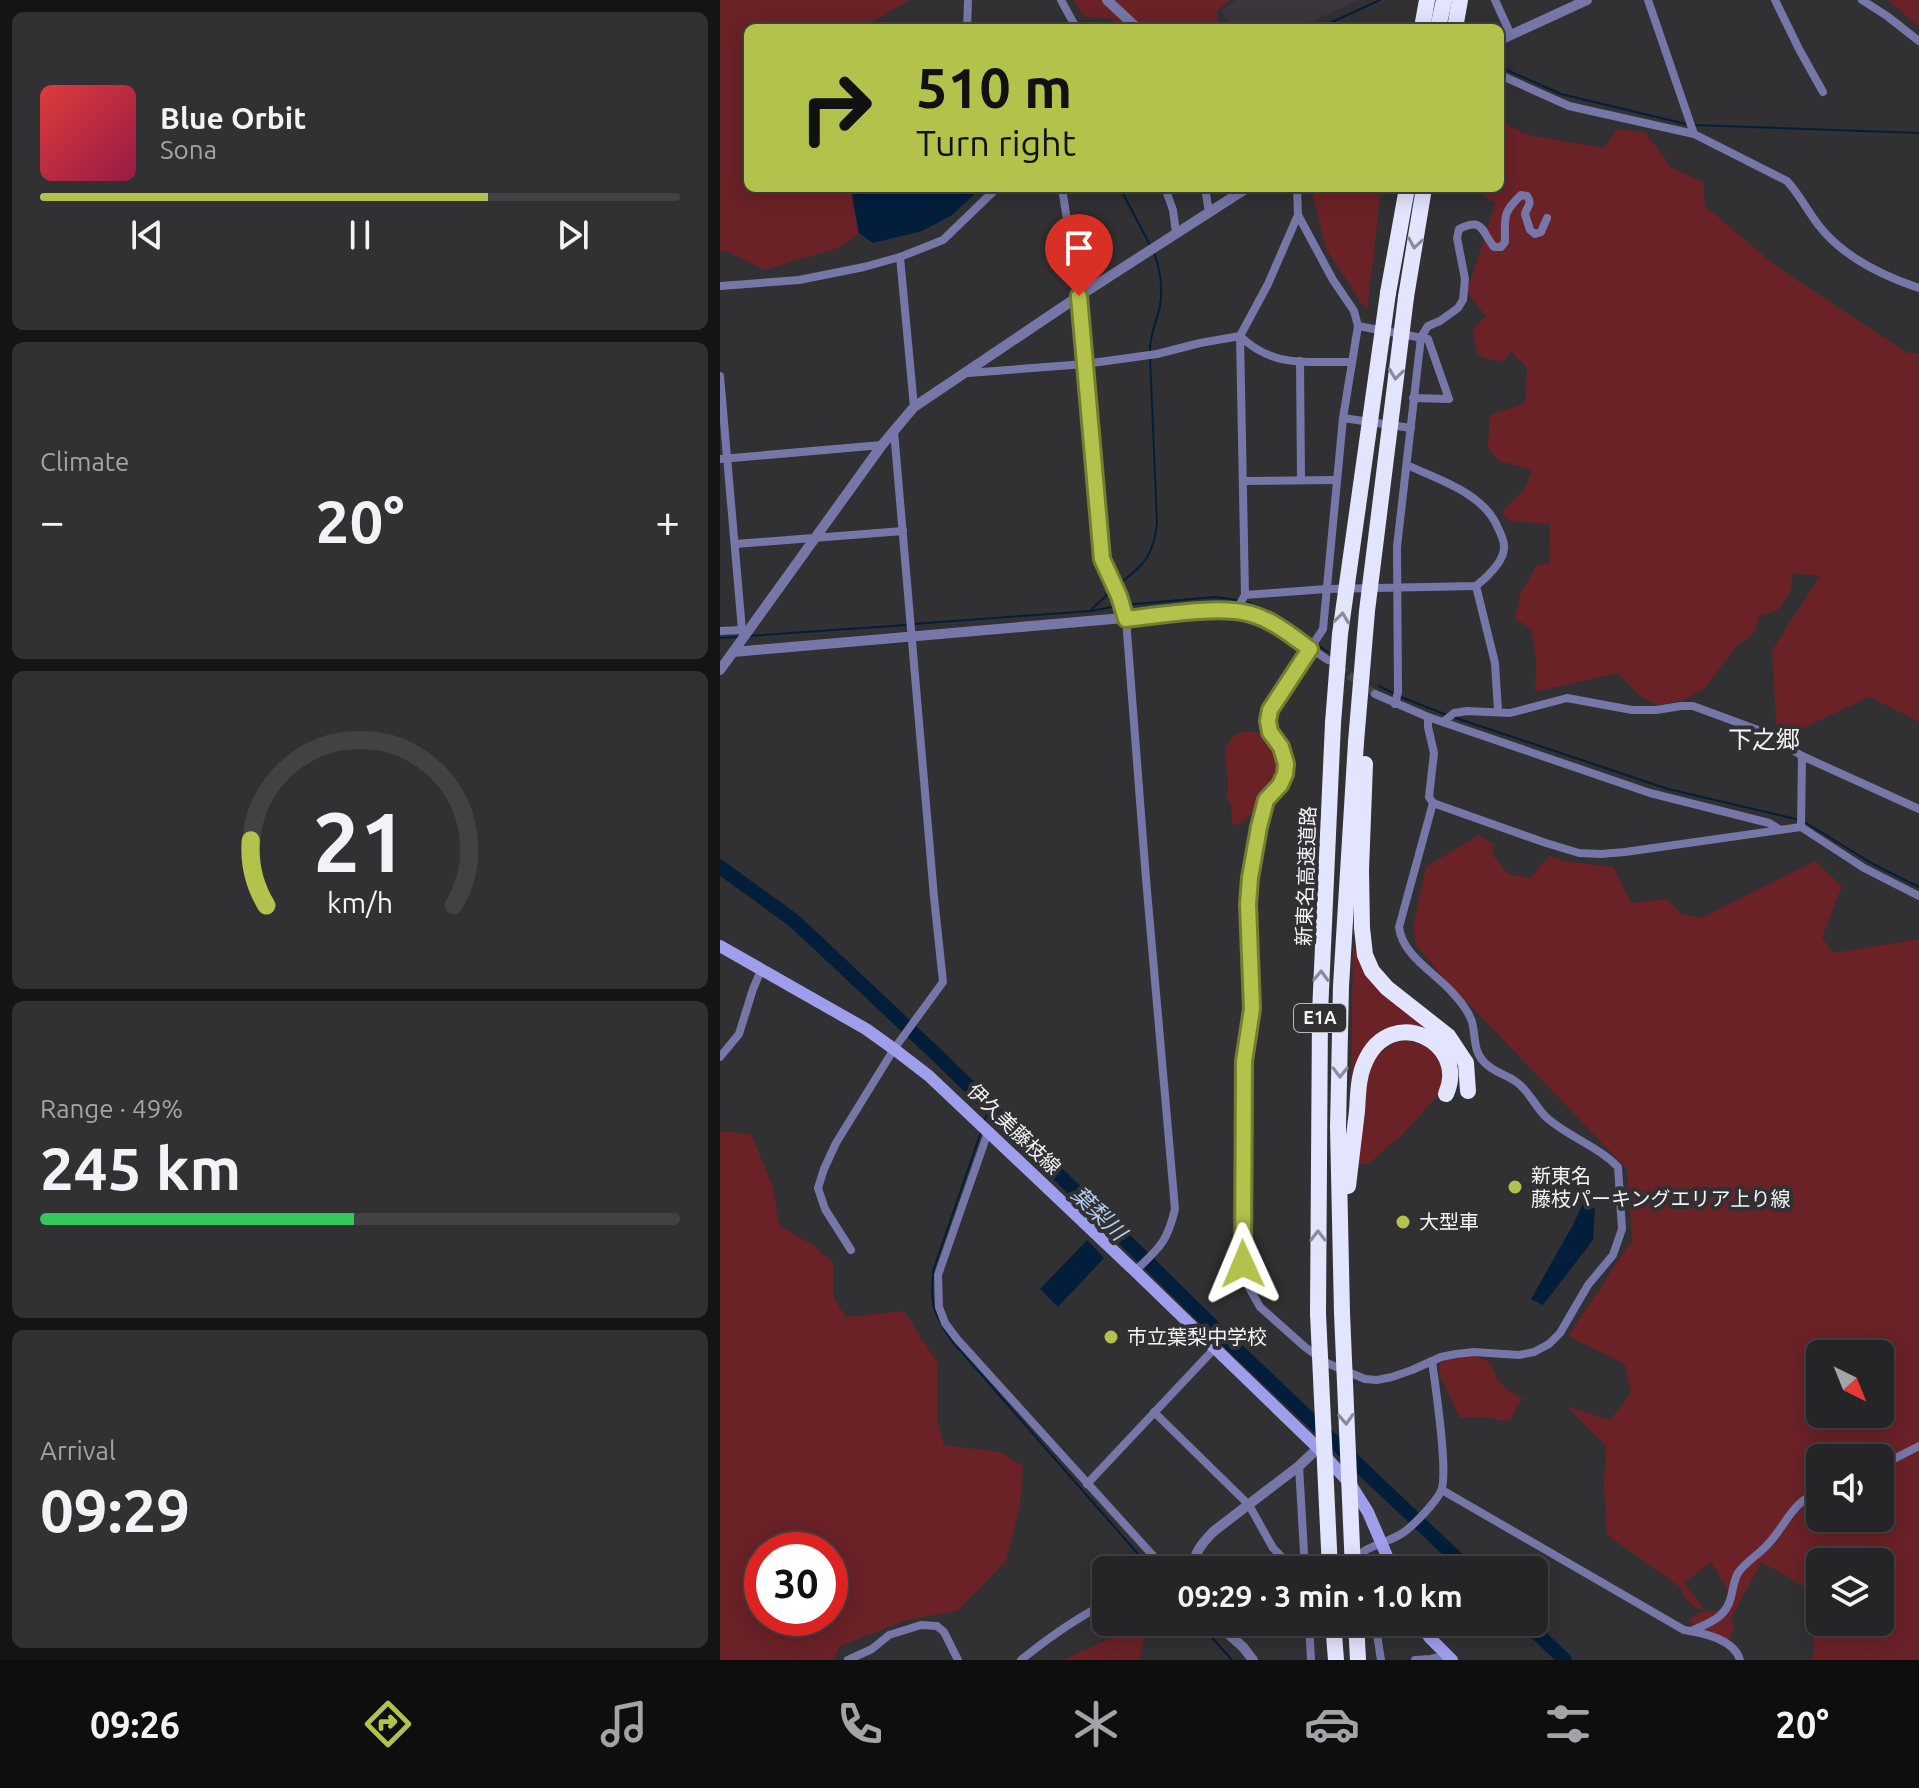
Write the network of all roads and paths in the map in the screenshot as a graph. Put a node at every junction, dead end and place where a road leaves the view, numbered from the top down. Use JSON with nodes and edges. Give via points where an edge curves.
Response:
{"nodes":[{"id":1,"x":968,"y":0,"type":"edge"},
{"id":2,"x":1061,"y":0,"type":"edge"},
{"id":3,"x":1107,"y":0,"type":"edge"},
{"id":4,"x":1427,"y":0,"type":"edge"},
{"id":5,"x":1444,"y":0,"type":"edge"},
{"id":6,"x":1460,"y":0,"type":"edge"},
{"id":7,"x":1495,"y":0,"type":"edge"},
{"id":8,"x":1587,"y":0,"type":"edge"},
{"id":9,"x":1648,"y":0,"type":"edge"},
{"id":10,"x":1775,"y":0,"type":"edge"},
{"id":11,"x":1862,"y":0,"type":"edge"},
{"id":12,"x":967,"y":24,"type":"edge"},
{"id":13,"x":1074,"y":24,"type":"edge"},
{"id":14,"x":1133,"y":24,"type":"edge"},
{"id":15,"x":1423,"y":24,"type":"edge"},
{"id":16,"x":1439,"y":24,"type":"edge"},
{"id":17,"x":1456,"y":24,"type":"edge"},
{"id":18,"x":1511,"y":35,"type":"junction"},
{"id":19,"x":1504,"y":38,"type":"edge"},
{"id":20,"x":1919,"y":41,"type":"edge"},
{"id":21,"x":1504,"y":77,"type":"edge"},
{"id":22,"x":1823,"y":92,"type":"dead end"},
{"id":23,"x":1692,"y":132,"type":"junction"},
{"id":24,"x":993,"y":192,"type":"edge"},
{"id":25,"x":1063,"y":192,"type":"edge"},
{"id":26,"x":1166,"y":192,"type":"edge"},
{"id":27,"x":1206,"y":192,"type":"edge"},
{"id":28,"x":1241,"y":192,"type":"edge"},
{"id":29,"x":1297,"y":192,"type":"edge"},
{"id":30,"x":1400,"y":192,"type":"edge"},
{"id":31,"x":1406,"y":192,"type":"edge"},
{"id":32,"x":1423,"y":192,"type":"edge"},
{"id":33,"x":1209,"y":212,"type":"junction"},
{"id":34,"x":1298,"y":215,"type":"junction"},
{"id":35,"x":1547,"y":218,"type":"dead end"},
{"id":36,"x":1176,"y":233,"type":"junction"},
{"id":37,"x":1399,"y":233,"type":"junction"},
{"id":38,"x":900,"y":257,"type":"junction"},
{"id":39,"x":720,"y":286,"type":"edge"},
{"id":40,"x":1919,"y":288,"type":"edge"},
{"id":41,"x":1079,"y":296,"type":"junction"},
{"id":42,"x":1358,"y":326,"type":"junction"},
{"id":43,"x":1240,"y":336,"type":"junction"},
{"id":44,"x":1421,"y":337,"type":"junction"},
{"id":45,"x":1300,"y":361,"type":"junction"},
{"id":46,"x":1352,"y":362,"type":"junction"},
{"id":47,"x":1085,"y":364,"type":"junction"},
{"id":48,"x":963,"y":373,"type":"junction"},
{"id":49,"x":720,"y":376,"type":"edge"},
{"id":50,"x":1413,"y":398,"type":"junction"},
{"id":51,"x":914,"y":407,"type":"junction"},
{"id":52,"x":1343,"y":418,"type":"junction"},
{"id":53,"x":1411,"y":428,"type":"junction"},
{"id":54,"x":894,"y":431,"type":"junction"},
{"id":55,"x":882,"y":445,"type":"junction"},
{"id":56,"x":724,"y":459,"type":"edge"},
{"id":57,"x":1407,"y":465,"type":"junction"},
{"id":58,"x":1301,"y":480,"type":"junction"},
{"id":59,"x":1335,"y":480,"type":"junction"},
{"id":60,"x":1243,"y":481,"type":"junction"},
{"id":61,"x":903,"y":531,"type":"junction"},
{"id":62,"x":814,"y":538,"type":"junction"},
{"id":63,"x":735,"y":544,"type":"junction"},
{"id":64,"x":1476,"y":586,"type":"junction"},
{"id":65,"x":1396,"y":587,"type":"junction"},
{"id":66,"x":1326,"y":589,"type":"junction"},
{"id":67,"x":1245,"y":595,"type":"junction"},
{"id":68,"x":1236,"y":611,"type":"junction"},
{"id":69,"x":1126,"y":619,"type":"junction"},
{"id":70,"x":720,"y":631,"type":"edge"},
{"id":71,"x":744,"y":631,"type":"junction"},
{"id":72,"x":913,"y":637,"type":"junction"},
{"id":73,"x":1310,"y":649,"type":"junction"},
{"id":74,"x":733,"y":652,"type":"junction"},
{"id":75,"x":1328,"y":660,"type":"tunnel mouth"},
{"id":76,"x":720,"y":670,"type":"edge"},
{"id":77,"x":1375,"y":694,"type":"tunnel mouth"},
{"id":78,"x":1395,"y":704,"type":"junction"},
{"id":79,"x":1498,"y":711,"type":"junction"},
{"id":80,"x":1428,"y":717,"type":"junction"},
{"id":81,"x":1443,"y":722,"type":"junction"},
{"id":82,"x":1361,"y":742,"type":"junction"},
{"id":83,"x":1802,"y":756,"type":"junction"},
{"id":84,"x":1433,"y":803,"type":"junction"},
{"id":85,"x":1919,"y":809,"type":"edge"},
{"id":86,"x":1801,"y":827,"type":"junction"},
{"id":87,"x":1779,"y":829,"type":"junction"},
{"id":88,"x":1919,"y":896,"type":"edge"},
{"id":89,"x":720,"y":946,"type":"edge"},
{"id":90,"x":761,"y":970,"type":"junction"},
{"id":91,"x":896,"y":1046,"type":"junction"},
{"id":92,"x":720,"y":1057,"type":"edge"},
{"id":93,"x":1468,"y":1091,"type":"dead end"},
{"id":94,"x":1446,"y":1094,"type":"dead end"},
{"id":95,"x":988,"y":1132,"type":"junction"},
{"id":96,"x":1341,"y":1247,"type":"junction"},
{"id":97,"x":851,"y":1250,"type":"dead end"},
{"id":98,"x":1135,"y":1271,"type":"junction"},
{"id":99,"x":1215,"y":1348,"type":"junction"},
{"id":100,"x":1432,"y":1361,"type":"junction"},
{"id":101,"x":1154,"y":1412,"type":"junction"},
{"id":102,"x":1919,"y":1446,"type":"edge"},
{"id":103,"x":1318,"y":1448,"type":"junction"},
{"id":104,"x":1894,"y":1459,"type":"edge"},
{"id":105,"x":1299,"y":1466,"type":"junction"},
{"id":106,"x":1087,"y":1484,"type":"junction"},
{"id":107,"x":1442,"y":1490,"type":"junction"},
{"id":108,"x":1806,"y":1498,"type":"edge"},
{"id":109,"x":1249,"y":1505,"type":"junction"},
{"id":110,"x":1382,"y":1544,"type":"junction"},
{"id":111,"x":1153,"y":1556,"type":"edge"},
{"id":112,"x":1194,"y":1556,"type":"edge"},
{"id":113,"x":1281,"y":1556,"type":"edge"},
{"id":114,"x":1304,"y":1556,"type":"edge"},
{"id":115,"x":1329,"y":1556,"type":"edge"},
{"id":116,"x":1353,"y":1556,"type":"edge"},
{"id":117,"x":1357,"y":1556,"type":"edge"},
{"id":118,"x":1387,"y":1556,"type":"edge"},
{"id":119,"x":1092,"y":1610,"type":"edge"},
{"id":120,"x":1690,"y":1631,"type":"junction"},
{"id":121,"x":1231,"y":1636,"type":"edge"},
{"id":122,"x":1310,"y":1636,"type":"edge"},
{"id":123,"x":1334,"y":1636,"type":"edge"},
{"id":124,"x":1357,"y":1636,"type":"edge"},
{"id":125,"x":1377,"y":1636,"type":"edge"},
{"id":126,"x":1429,"y":1636,"type":"edge"},
{"id":127,"x":1450,"y":1658,"type":"edge"},
{"id":128,"x":848,"y":1660,"type":"edge"},
{"id":129,"x":958,"y":1660,"type":"edge"},
{"id":130,"x":1021,"y":1660,"type":"edge"},
{"id":131,"x":1253,"y":1660,"type":"edge"},
{"id":132,"x":1311,"y":1660,"type":"edge"},
{"id":133,"x":1336,"y":1660,"type":"edge"},
{"id":134,"x":1358,"y":1660,"type":"edge"},
{"id":135,"x":1381,"y":1660,"type":"edge"},
{"id":136,"x":1415,"y":1660,"type":"edge"},
{"id":137,"x":1740,"y":1660,"type":"edge"}],
"edges":[{"from":1,"to":12,"type":"street"},
{"from":2,"to":13,"type":"street"},
{"from":3,"to":14,"type":"street"},
{"from":4,"to":15,"type":"highway"},
{"from":5,"to":16,"type":"highway"},
{"from":6,"to":17,"type":"highway"},
{"from":7,"to":18,"type":"street"},
{"from":8,"to":18,"type":"street"},
{"from":9,"to":23,"type":"street"},
{"from":10,"to":22,"type":"street"},
{"from":11,"to":20,"type":"street"},
{"from":18,"to":19,"type":"street"},
{"from":21,"to":23,"type":"street","via":[[1569,106]]},
{"from":23,"to":40,"type":"street","via":[[1787,181],[1841,249]]},
{"from":24,"to":38,"type":"street","via":[[943,240]]},
{"from":25,"to":41,"type":"street"},
{"from":26,"to":36,"type":"street"},
{"from":27,"to":33,"type":"street"},
{"from":28,"to":33,"type":"street"},
{"from":29,"to":34,"type":"street"},
{"from":30,"to":37,"type":"highway"},
{"from":31,"to":37,"type":"highway","name":"新東名高速道路","number":"E1A"},
{"from":32,"to":82,"type":"highway","name":"新東名高速道路","number":"E1A","one_way":true,"bridge":true,"via":[[1367,611]]},
{"from":33,"to":36,"type":"street"},
{"from":34,"to":42,"type":"street"},
{"from":34,"to":43,"type":"street"},
{"from":35,"to":44,"type":"street","via":[[1541,232],[1530,230],[1525,214],[1530,200],[1521,195],[1505,215],[1501,247],[1494,247],[1477,225],[1459,229],[1463,300]]},
{"from":36,"to":41,"type":"street"},
{"from":115,"to":37,"type":"highway","name":"新東名高速道路","number":"E1A","one_way":true,"bridge":true,"via":[[1318,1314],[1320,1013],[1333,723],[1345,594]]},
{"from":38,"to":39,"type":"street","via":[[799,280]]},
{"from":38,"to":51,"type":"street"},
{"from":41,"to":47,"type":"street"},
{"from":41,"to":48,"type":"street"},
{"from":42,"to":44,"type":"street"},
{"from":42,"to":46,"type":"street"},
{"from":43,"to":45,"type":"street","via":[[1271,357]]},
{"from":43,"to":47,"type":"street"},
{"from":43,"to":60,"type":"street"},
{"from":44,"to":50,"type":"street"},
{"from":44,"to":50,"type":"street","via":[[1428,339],[1449,399]]},
{"from":45,"to":46,"type":"street"},
{"from":45,"to":58,"type":"street"},
{"from":46,"to":52,"type":"street"},
{"from":47,"to":48,"type":"street"},
{"from":47,"to":69,"type":"street","via":[[1102,559]]},
{"from":48,"to":51,"type":"street"},
{"from":49,"to":56,"type":"street"},
{"from":50,"to":53,"type":"street"},
{"from":51,"to":54,"type":"street"},
{"from":52,"to":53,"type":"street"},
{"from":52,"to":59,"type":"street"},
{"from":53,"to":57,"type":"street"},
{"from":54,"to":55,"type":"street"},
{"from":54,"to":61,"type":"street"},
{"from":55,"to":56,"type":"street"},
{"from":55,"to":62,"type":"street"},
{"from":56,"to":63,"type":"street"},
{"from":57,"to":64,"type":"street","via":[[1473,497],[1495,519],[1505,544],[1503,554]]},
{"from":57,"to":65,"type":"street"},
{"from":58,"to":59,"type":"street"},
{"from":58,"to":60,"type":"street"},
{"from":59,"to":66,"type":"street"},
{"from":60,"to":67,"type":"street"},
{"from":61,"to":62,"type":"street"},
{"from":61,"to":72,"type":"street"},
{"from":62,"to":63,"type":"street"},
{"from":62,"to":71,"type":"street"},
{"from":63,"to":71,"type":"street"},
{"from":64,"to":65,"type":"street"},
{"from":64,"to":79,"type":"street","via":[[1495,663]]},
{"from":65,"to":66,"type":"street"},
{"from":65,"to":78,"type":"street"},
{"from":66,"to":67,"type":"street"},
{"from":66,"to":73,"type":"street","via":[[1323,629]]},
{"from":67,"to":68,"type":"street"},
{"from":68,"to":69,"type":"street"},
{"from":68,"to":73,"type":"street","via":[[1264,619]]},
{"from":69,"to":72,"type":"street"},
{"from":69,"to":98,"type":"street","via":[[1175,1209],[1170,1232]]},
{"from":70,"to":71,"type":"street"},
{"from":71,"to":74,"type":"street"},
{"from":72,"to":74,"type":"street"},
{"from":72,"to":91,"type":"street","via":[[943,982]]},
{"from":73,"to":75,"type":"street"},
{"from":73,"to":100,"type":"street","via":[[1270,710],[1270,732],[1281,747],[1285,774],[1266,800],[1250,878],[1252,1009],[1244,1061],[1243,1271],[1260,1307],[1341,1370],[1377,1380]]},
{"from":74,"to":76,"type":"street"},
{"from":77,"to":78,"type":"street"},
{"from":78,"to":80,"type":"street"},
{"from":79,"to":81,"type":"street","via":[[1454,713]]},
{"from":79,"to":83,"type":"street","via":[[1510,713],[1567,698],[1632,710],[1693,706],[1758,730]]},
{"from":80,"to":81,"type":"street"},
{"from":80,"to":84,"type":"street"},
{"from":81,"to":87,"type":"street","via":[[1650,793]]},
{"from":82,"to":93,"type":"highway","via":[[1365,955],[1387,988],[1448,1036],[1466,1063]]},
{"from":82,"to":96,"type":"highway","name":"新東名高速道路","number":"E1A","one_way":true,"via":[[1341,986]]},
{"from":83,"to":85,"type":"street"},
{"from":83,"to":86,"type":"street"},
{"from":84,"to":87,"type":"street","via":[[1579,853],[1625,852]]},
{"from":84,"to":100,"type":"street","via":[[1399,927],[1402,943],[1466,1010],[1482,1060],[1518,1083],[1549,1119],[1618,1167],[1622,1229],[1613,1255],[1549,1344],[1519,1355],[1474,1352]]},
{"from":86,"to":87,"type":"street"},
{"from":86,"to":88,"type":"street"},
{"from":89,"to":90,"type":"main road","name":"伊久美藤枝線"},
{"from":90,"to":91,"type":"main road","name":"伊久美藤枝線"},
{"from":90,"to":92,"type":"street","via":[[739,1034]]},
{"from":91,"to":95,"type":"main road","name":"伊久美藤枝線"},
{"from":91,"to":97,"type":"street","via":[[836,1143],[818,1188]]},
{"from":94,"to":96,"type":"highway","via":[[1449,1062],[1438,1044],[1397,1032],[1372,1048],[1359,1088]]},
{"from":95,"to":98,"type":"main road","name":"伊久美藤枝線"},
{"from":95,"to":106,"type":"street","via":[[938,1275],[939,1307],[957,1339]]},
{"from":96,"to":116,"type":"highway","name":"新東名高速道路","number":"E1A","one_way":true,"bridge":true},
{"from":98,"to":99,"type":"main road","name":"伊久美藤枝線"},
{"from":99,"to":101,"type":"street"},
{"from":99,"to":103,"type":"main road","name":"伊久美藤枝線"},
{"from":100,"to":107,"type":"street"},
{"from":101,"to":106,"type":"street"},
{"from":101,"to":109,"type":"street"},
{"from":102,"to":104,"type":"street"},
{"from":103,"to":105,"type":"street"},
{"from":103,"to":110,"type":"main road","name":"伊久美藤枝線","via":[[1351,1485]]},
{"from":105,"to":109,"type":"street"},
{"from":105,"to":114,"type":"street"},
{"from":106,"to":111,"type":"street"},
{"from":107,"to":110,"type":"street","via":[[1403,1533]]},
{"from":107,"to":120,"type":"street"},
{"from":108,"to":120,"type":"street","via":[[1740,1570],[1726,1610]]},
{"from":109,"to":112,"type":"street","via":[[1214,1531]]},
{"from":109,"to":113,"type":"street"},
{"from":110,"to":117,"type":"street"},
{"from":110,"to":118,"type":"main road","name":"伊久美藤枝線"},
{"from":119,"to":130,"type":"street"},
{"from":120,"to":137,"type":"street","via":[[1723,1641]]},
{"from":121,"to":131,"type":"street"},
{"from":122,"to":132,"type":"street"},
{"from":123,"to":133,"type":"highway"},
{"from":124,"to":134,"type":"highway"},
{"from":125,"to":135,"type":"street"},
{"from":126,"to":127,"type":"main road"},
{"from":127,"to":136,"type":"street"},
{"from":128,"to":129,"type":"street","via":[[889,1635],[921,1625],[944,1632]]}]}
